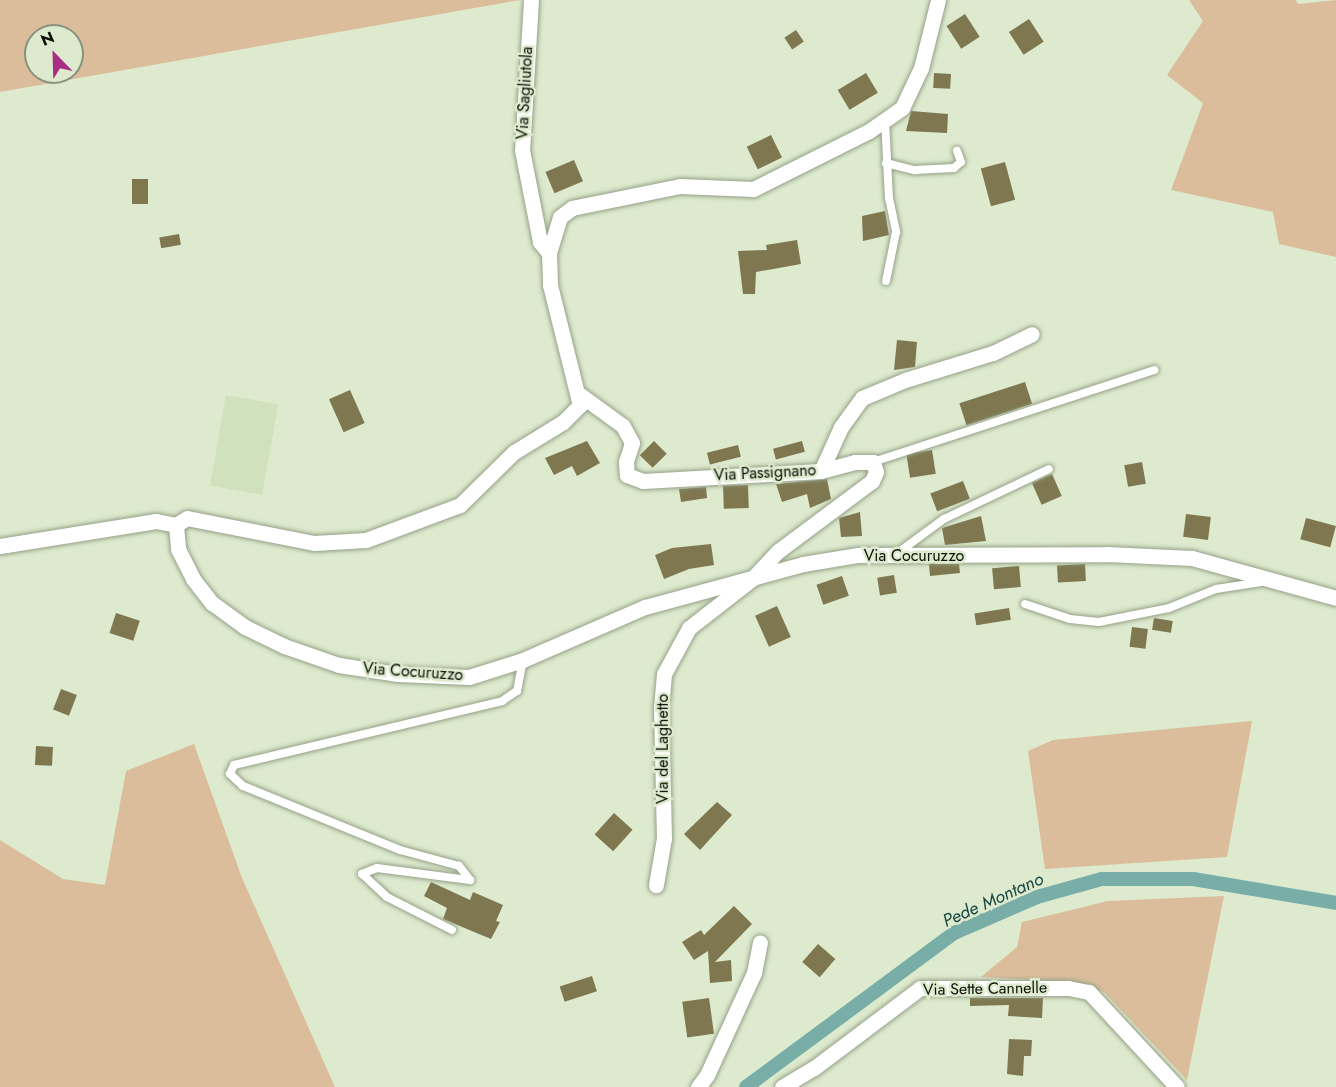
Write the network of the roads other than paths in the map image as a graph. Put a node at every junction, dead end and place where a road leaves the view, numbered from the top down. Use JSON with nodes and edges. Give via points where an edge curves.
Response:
{"nodes":[{"id":1,"x":531,"y":0,"type":"edge"},
{"id":2,"x":938,"y":0,"type":"edge"},
{"id":3,"x":885,"y":120,"type":"junction"},
{"id":4,"x":957,"y":151,"type":"dead end"},
{"id":5,"x":886,"y":163,"type":"junction"},
{"id":6,"x":549,"y":253,"type":"junction"},
{"id":7,"x":886,"y":281,"type":"dead end"},
{"id":8,"x":1032,"y":334,"type":"dead end"},
{"id":9,"x":1154,"y":370,"type":"dead end"},
{"id":10,"x":579,"y":394,"type":"junction"},
{"id":11,"x":873,"y":462,"type":"junction"},
{"id":12,"x":1049,"y":469,"type":"dead end"},
{"id":13,"x":820,"y":471,"type":"junction"},
{"id":14,"x":176,"y":525,"type":"junction"},
{"id":15,"x":0,"y":546,"type":"edge"},
{"id":16,"x":899,"y":552,"type":"junction"},
{"id":17,"x":753,"y":578,"type":"junction"},
{"id":18,"x":1287,"y":581,"type":"junction"},
{"id":19,"x":1336,"y":598,"type":"edge"},
{"id":20,"x":1025,"y":604,"type":"dead end"},
{"id":21,"x":523,"y":660,"type":"junction"},
{"id":22,"x":656,"y":885,"type":"dead end"},
{"id":23,"x":452,"y":930,"type":"dead end"},
{"id":24,"x":760,"y":943,"type":"dead end"},
{"id":25,"x":698,"y":1087,"type":"edge"},
{"id":26,"x":782,"y":1087,"type":"edge"},
{"id":27,"x":1177,"y":1087,"type":"edge"}],
"edges":[{"from":1,"to":6,"type":"street","name":"Via Sagliutola","via":[[522,150],[540,242]]},
{"from":2,"to":3,"type":"street","via":[[921,68],[902,108]]},
{"from":3,"to":5,"type":"lane"},
{"from":3,"to":6,"type":"street","via":[[753,189],[680,186],[572,208],[560,217]]},
{"from":4,"to":5,"type":"lane","via":[[961,162],[954,168],[915,171]]},
{"from":5,"to":7,"type":"lane","via":[[896,232]]},
{"from":6,"to":10,"type":"street","via":[[550,285],[561,341]]},
{"from":8,"to":13,"type":"street","via":[[993,353],[862,398],[841,427]]},
{"from":9,"to":11,"type":"lane"},
{"from":10,"to":13,"type":"street","name":"Via Passignano","via":[[623,426],[632,444],[626,462],[627,475],[643,481]]},
{"from":10,"to":14,"type":"street","via":[[580,405],[563,422],[514,452],[460,505],[366,540],[314,543],[195,517]]},
{"from":11,"to":13,"type":"street","name":"Via Passignano"},
{"from":11,"to":17,"type":"street","via":[[876,472],[872,481],[778,551]]},
{"from":12,"to":16,"type":"lane","via":[[944,519]]},
{"from":14,"to":15,"type":"street","via":[[156,521]]},
{"from":14,"to":21,"type":"street","name":"Via Cocuruzzo","via":[[178,549],[193,579],[212,603],[245,627],[284,646],[339,665],[398,674],[469,677]]},
{"from":16,"to":17,"type":"street","name":"Via Cocuruzzo","via":[[803,564]]},
{"from":16,"to":18,"type":"street","name":"Via Cocuruzzo","via":[[1192,558]]},
{"from":17,"to":21,"type":"street","name":"Via Cocuruzzo","via":[[645,607]]},
{"from":17,"to":22,"type":"street","name":"Via del Laghetto","via":[[689,628],[664,674],[660,751],[664,838]]},
{"from":18,"to":19,"type":"street","name":"Via Cocuruzzo"},
{"from":18,"to":20,"type":"lane","via":[[1224,587],[1169,608],[1099,622],[1070,619]]},
{"from":21,"to":23,"type":"lane","via":[[517,691],[502,701],[234,765],[230,774],[243,786],[400,850],[459,867],[470,880],[377,867],[362,874],[387,897]]},
{"from":24,"to":25,"type":"street","via":[[754,974]]},
{"from":26,"to":27,"type":"street","name":"Via Sette Cannelle","via":[[814,1068],[920,988],[1068,987],[1089,992]]}]}
